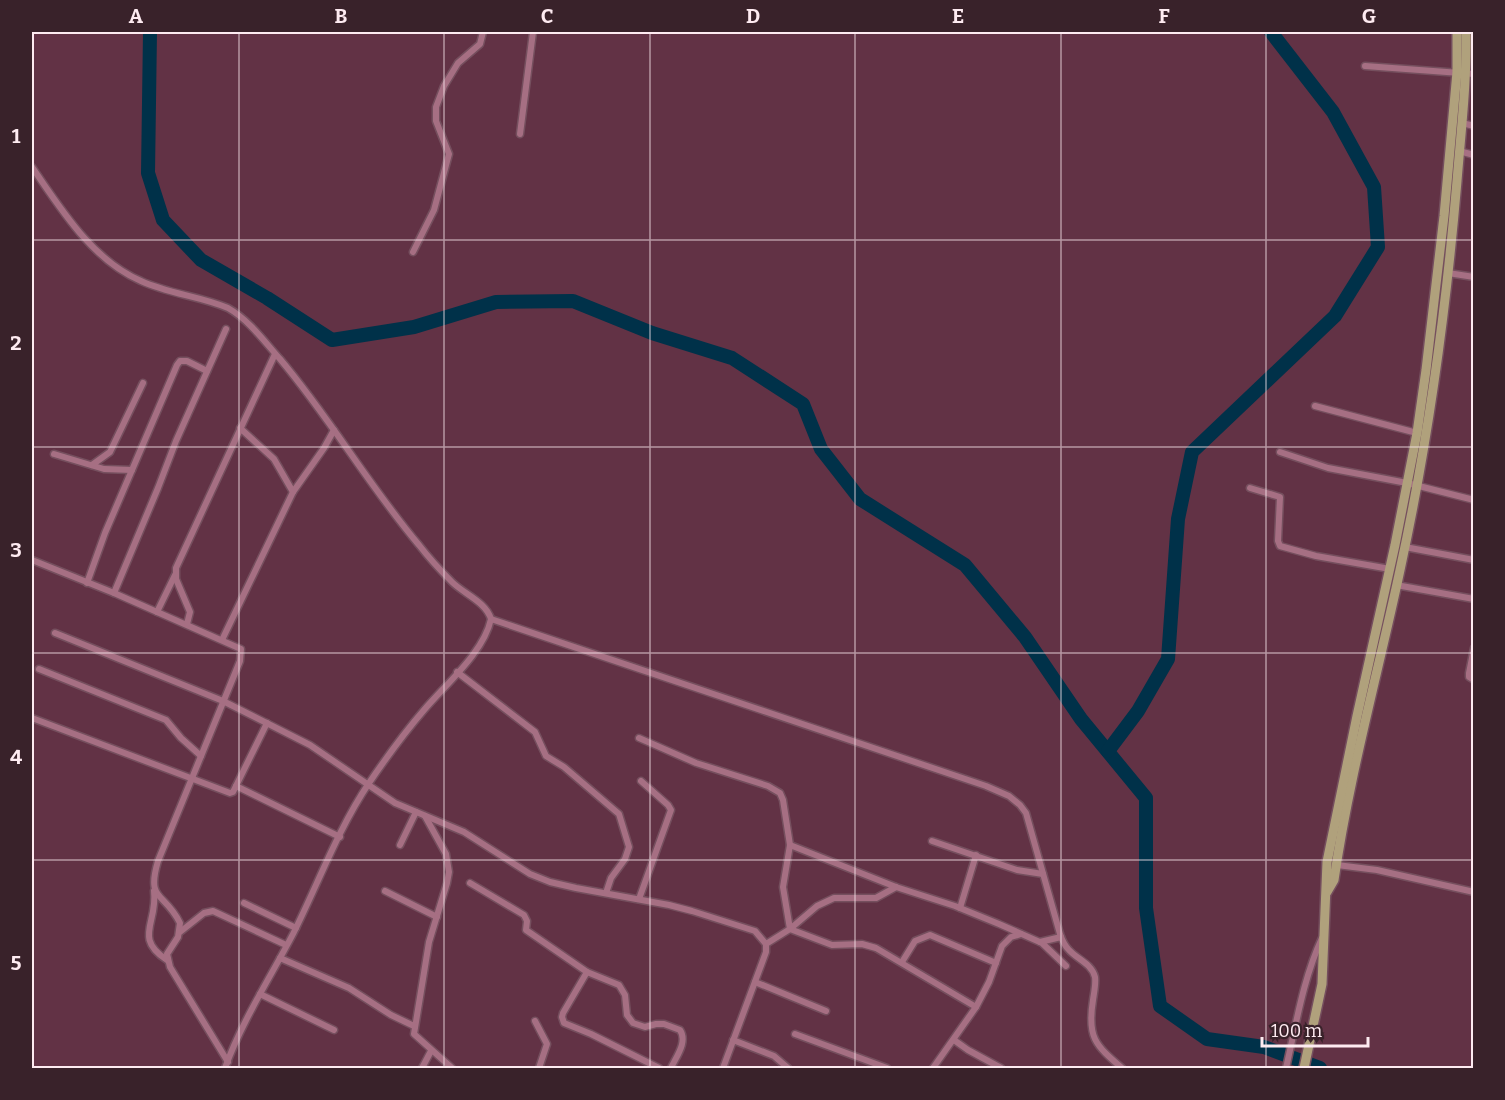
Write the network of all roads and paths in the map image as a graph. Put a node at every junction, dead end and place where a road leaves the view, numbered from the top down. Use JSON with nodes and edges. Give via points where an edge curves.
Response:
{"nodes":[{"id":1,"x":483,"y":32,"type":"edge"},
{"id":2,"x":533,"y":32,"type":"edge"},
{"id":3,"x":1457,"y":32,"type":"edge"},
{"id":4,"x":1466,"y":32,"type":"edge"},
{"id":5,"x":1470,"y":57,"type":"edge"},
{"id":6,"x":1365,"y":66,"type":"dead end"},
{"id":7,"x":1465,"y":73,"type":"edge"},
{"id":8,"x":1462,"y":123,"type":"junction"},
{"id":9,"x":1473,"y":126,"type":"edge"},
{"id":10,"x":520,"y":134,"type":"dead end"},
{"id":11,"x":1459,"y":151,"type":"junction"},
{"id":12,"x":1473,"y":155,"type":"edge"},
{"id":13,"x":32,"y":167,"type":"edge"},
{"id":14,"x":413,"y":252,"type":"dead end"},
{"id":15,"x":1448,"y":273,"type":"junction"},
{"id":16,"x":1473,"y":277,"type":"edge"},
{"id":17,"x":226,"y":329,"type":"dead end"},
{"id":18,"x":275,"y":354,"type":"junction"},
{"id":19,"x":207,"y":370,"type":"junction"},
{"id":20,"x":143,"y":383,"type":"dead end"},
{"id":21,"x":1315,"y":406,"type":"dead end"},
{"id":22,"x":240,"y":428,"type":"junction"},
{"id":23,"x":334,"y":430,"type":"junction"},
{"id":24,"x":1417,"y":433,"type":"junction"},
{"id":25,"x":1280,"y":452,"type":"dead end"},
{"id":26,"x":54,"y":454,"type":"dead end"},
{"id":27,"x":92,"y":465,"type":"junction"},
{"id":28,"x":132,"y":470,"type":"junction"},
{"id":29,"x":1412,"y":484,"type":"junction"},
{"id":30,"x":1250,"y":488,"type":"dead end"},
{"id":31,"x":293,"y":492,"type":"junction"},
{"id":32,"x":1473,"y":500,"type":"edge"},
{"id":33,"x":1405,"y":547,"type":"junction"},
{"id":34,"x":32,"y":560,"type":"edge"},
{"id":35,"x":1473,"y":560,"type":"edge"},
{"id":36,"x":1390,"y":569,"type":"junction"},
{"id":37,"x":175,"y":574,"type":"junction"},
{"id":38,"x":87,"y":583,"type":"junction"},
{"id":39,"x":1396,"y":585,"type":"junction"},
{"id":40,"x":114,"y":593,"type":"junction"},
{"id":41,"x":1473,"y":599,"type":"edge"},
{"id":42,"x":157,"y":612,"type":"junction"},
{"id":43,"x":491,"y":619,"type":"junction"},
{"id":44,"x":187,"y":624,"type":"junction"},
{"id":45,"x":55,"y":633,"type":"dead end"},
{"id":46,"x":222,"y":640,"type":"junction"},
{"id":47,"x":1473,"y":648,"type":"edge"},
{"id":48,"x":39,"y":669,"type":"dead end"},
{"id":49,"x":457,"y":672,"type":"junction"},
{"id":50,"x":1473,"y":680,"type":"edge"},
{"id":51,"x":223,"y":701,"type":"junction"},
{"id":52,"x":32,"y":718,"type":"edge"},
{"id":53,"x":267,"y":723,"type":"junction"},
{"id":54,"x":639,"y":738,"type":"dead end"},
{"id":55,"x":201,"y":756,"type":"junction"},
{"id":56,"x":191,"y":780,"type":"junction"},
{"id":57,"x":641,"y":781,"type":"dead end"},
{"id":58,"x":368,"y":783,"type":"junction"},
{"id":59,"x":236,"y":786,"type":"junction"},
{"id":60,"x":416,"y":812,"type":"junction"},
{"id":61,"x":425,"y":816,"type":"junction"},
{"id":62,"x":340,"y":837,"type":"junction"},
{"id":63,"x":932,"y":841,"type":"dead end"},
{"id":64,"x":400,"y":845,"type":"dead end"},
{"id":65,"x":790,"y":845,"type":"junction"},
{"id":66,"x":976,"y":855,"type":"junction"},
{"id":67,"x":1336,"y":865,"type":"junction"},
{"id":68,"x":1043,"y":874,"type":"junction"},
{"id":69,"x":470,"y":883,"type":"dead end"},
{"id":70,"x":896,"y":887,"type":"junction"},
{"id":71,"x":154,"y":891,"type":"junction"},
{"id":72,"x":385,"y":891,"type":"dead end"},
{"id":73,"x":1327,"y":892,"type":"junction"},
{"id":74,"x":1473,"y":892,"type":"edge"},
{"id":75,"x":606,"y":893,"type":"junction"},
{"id":76,"x":639,"y":899,"type":"junction"},
{"id":77,"x":244,"y":903,"type":"dead end"},
{"id":78,"x":960,"y":908,"type":"junction"},
{"id":79,"x":436,"y":917,"type":"junction"},
{"id":80,"x":296,"y":928,"type":"junction"},
{"id":81,"x":790,"y":929,"type":"junction"},
{"id":82,"x":1326,"y":930,"type":"junction"},
{"id":83,"x":180,"y":932,"type":"junction"},
{"id":84,"x":1021,"y":934,"type":"junction"},
{"id":85,"x":1061,"y":937,"type":"junction"},
{"id":86,"x":1040,"y":942,"type":"junction"},
{"id":87,"x":766,"y":944,"type":"junction"},
{"id":88,"x":286,"y":945,"type":"junction"},
{"id":89,"x":280,"y":958,"type":"junction"},
{"id":90,"x":167,"y":960,"type":"junction"},
{"id":91,"x":902,"y":962,"type":"junction"},
{"id":92,"x":996,"y":963,"type":"junction"},
{"id":93,"x":1066,"y":966,"type":"dead end"},
{"id":94,"x":587,"y":972,"type":"junction"},
{"id":95,"x":755,"y":982,"type":"junction"},
{"id":96,"x":260,"y":994,"type":"junction"},
{"id":97,"x":976,"y":1007,"type":"junction"},
{"id":98,"x":826,"y":1011,"type":"dead end"},
{"id":99,"x":535,"y":1021,"type":"dead end"},
{"id":100,"x":414,"y":1026,"type":"junction"},
{"id":101,"x":334,"y":1030,"type":"dead end"},
{"id":102,"x":795,"y":1034,"type":"dead end"},
{"id":103,"x":733,"y":1040,"type":"junction"},
{"id":104,"x":954,"y":1040,"type":"junction"},
{"id":105,"x":431,"y":1051,"type":"junction"},
{"id":106,"x":226,"y":1065,"type":"edge"},
{"id":107,"x":422,"y":1068,"type":"edge"},
{"id":108,"x":452,"y":1068,"type":"edge"},
{"id":109,"x":539,"y":1068,"type":"edge"},
{"id":110,"x":659,"y":1068,"type":"edge"},
{"id":111,"x":671,"y":1068,"type":"edge"},
{"id":112,"x":723,"y":1068,"type":"edge"},
{"id":113,"x":788,"y":1068,"type":"edge"},
{"id":114,"x":887,"y":1068,"type":"edge"},
{"id":115,"x":933,"y":1068,"type":"edge"},
{"id":116,"x":1001,"y":1068,"type":"edge"},
{"id":117,"x":1122,"y":1068,"type":"edge"},
{"id":118,"x":1286,"y":1068,"type":"edge"},
{"id":119,"x":1305,"y":1068,"type":"edge"}],
"edges":[{"from":1,"to":14,"type":"street","via":[[480,44],[458,63],[436,108],[436,121],[449,154],[434,210]]},
{"from":2,"to":10,"type":"street"},
{"from":3,"to":7,"type":"main road"},
{"from":4,"to":5,"type":"main road"},
{"from":5,"to":7,"type":"main road"},
{"from":6,"to":7,"type":"street"},
{"from":7,"to":8,"type":"main road"},
{"from":7,"to":24,"type":"main road"},
{"from":8,"to":9,"type":"street"},
{"from":8,"to":11,"type":"main road"},
{"from":11,"to":12,"type":"street"},
{"from":11,"to":15,"type":"main road"},
{"from":13,"to":18,"type":"street","via":[[104,260],[140,281],[237,312]]},
{"from":15,"to":16,"type":"street"},
{"from":15,"to":29,"type":"main road","via":[[1434,382]]},
{"from":17,"to":19,"type":"street"},
{"from":18,"to":22,"type":"street"},
{"from":18,"to":23,"type":"street"},
{"from":19,"to":28,"type":"street","via":[[180,361]]},
{"from":19,"to":40,"type":"street"},
{"from":20,"to":27,"type":"street","via":[[110,452]]},
{"from":21,"to":24,"type":"street"},
{"from":22,"to":31,"type":"street","via":[[274,459]]},
{"from":22,"to":37,"type":"street"},
{"from":23,"to":31,"type":"street"},
{"from":23,"to":43,"type":"street","via":[[409,534],[454,585],[485,608]]},
{"from":24,"to":29,"type":"main road"},
{"from":25,"to":29,"type":"street","via":[[1352,474]]},
{"from":26,"to":27,"type":"street"},
{"from":27,"to":28,"type":"street"},
{"from":28,"to":38,"type":"street"},
{"from":29,"to":32,"type":"street"},
{"from":29,"to":33,"type":"main road"},
{"from":29,"to":36,"type":"main road"},
{"from":30,"to":36,"type":"street","via":[[1280,497],[1280,546]]},
{"from":31,"to":46,"type":"street"},
{"from":33,"to":35,"type":"street"},
{"from":33,"to":39,"type":"main road"},
{"from":34,"to":38,"type":"street"},
{"from":36,"to":73,"type":"main road","via":[[1327,862]]},
{"from":37,"to":42,"type":"street"},
{"from":37,"to":44,"type":"street","via":[[190,612]]},
{"from":38,"to":40,"type":"street"},
{"from":39,"to":41,"type":"street"},
{"from":39,"to":67,"type":"main road"},
{"from":40,"to":42,"type":"street"},
{"from":42,"to":44,"type":"street"},
{"from":43,"to":49,"type":"street","via":[[485,636]]},
{"from":43,"to":68,"type":"street","via":[[1009,796],[1026,813]]},
{"from":44,"to":46,"type":"street"},
{"from":45,"to":51,"type":"street"},
{"from":46,"to":51,"type":"street","via":[[237,646],[242,653]]},
{"from":47,"to":50,"type":"street","via":[[1468,673]]},
{"from":48,"to":55,"type":"street","via":[[166,720]]},
{"from":49,"to":58,"type":"street"},
{"from":49,"to":75,"type":"street","via":[[535,732],[546,756],[619,814],[628,847]]},
{"from":51,"to":53,"type":"street"},
{"from":51,"to":55,"type":"street"},
{"from":52,"to":56,"type":"street"},
{"from":53,"to":58,"type":"street","via":[[310,745]]},
{"from":53,"to":59,"type":"street"},
{"from":54,"to":65,"type":"street","via":[[696,763],[775,789],[783,800]]},
{"from":55,"to":56,"type":"street"},
{"from":56,"to":59,"type":"street","via":[[226,793],[233,792]]},
{"from":56,"to":71,"type":"street","via":[[158,861],[152,883]]},
{"from":57,"to":76,"type":"street","via":[[671,810]]},
{"from":58,"to":60,"type":"street"},
{"from":58,"to":62,"type":"street"},
{"from":59,"to":62,"type":"street"},
{"from":60,"to":61,"type":"street"},
{"from":60,"to":64,"type":"street"},
{"from":61,"to":75,"type":"street","via":[[464,832],[530,874]]},
{"from":61,"to":79,"type":"street","via":[[448,863],[447,883]]},
{"from":62,"to":80,"type":"street"},
{"from":63,"to":66,"type":"street"},
{"from":65,"to":70,"type":"street"},
{"from":65,"to":81,"type":"street","via":[[783,887]]},
{"from":66,"to":68,"type":"street","via":[[1028,873]]},
{"from":66,"to":78,"type":"street"},
{"from":67,"to":73,"type":"main road"},
{"from":67,"to":74,"type":"street","via":[[1377,870]]},
{"from":68,"to":85,"type":"street"},
{"from":69,"to":94,"type":"street","via":[[524,915],[526,930]]},
{"from":70,"to":78,"type":"street"},
{"from":70,"to":81,"type":"street","via":[[876,898],[834,898],[817,906]]},
{"from":71,"to":83,"type":"street","via":[[177,917]]},
{"from":71,"to":90,"type":"street","via":[[150,944]]},
{"from":72,"to":79,"type":"street"},
{"from":73,"to":82,"type":"main road"},
{"from":75,"to":76,"type":"street"},
{"from":76,"to":87,"type":"street","via":[[754,931]]},
{"from":77,"to":80,"type":"street"},
{"from":78,"to":84,"type":"street"},
{"from":79,"to":100,"type":"street"},
{"from":80,"to":88,"type":"street"},
{"from":81,"to":87,"type":"street"},
{"from":81,"to":91,"type":"street","via":[[832,945],[862,944],[876,948]]},
{"from":82,"to":118,"type":"street","via":[[1302,997]]},
{"from":82,"to":119,"type":"main road","via":[[1320,1000]]},
{"from":83,"to":88,"type":"street","via":[[204,913],[213,911]]},
{"from":83,"to":90,"type":"street"},
{"from":84,"to":86,"type":"street"},
{"from":84,"to":92,"type":"street","via":[[1005,941]]},
{"from":85,"to":86,"type":"street"},
{"from":85,"to":117,"type":"street","via":[[1069,950],[1091,968],[1095,978],[1091,1032],[1101,1051]]},
{"from":86,"to":93,"type":"street"},
{"from":87,"to":95,"type":"street"},
{"from":88,"to":89,"type":"street"},
{"from":89,"to":96,"type":"street"},
{"from":89,"to":100,"type":"street","via":[[349,987]]},
{"from":90,"to":106,"type":"street"},
{"from":91,"to":92,"type":"street","via":[[915,941],[930,935]]},
{"from":91,"to":97,"type":"street"},
{"from":92,"to":97,"type":"street"},
{"from":94,"to":110,"type":"street","via":[[563,1013],[564,1023]]},
{"from":94,"to":111,"type":"street","via":[[623,989],[625,1009],[633,1023],[645,1027],[664,1024],[680,1030],[683,1044]]},
{"from":95,"to":98,"type":"street"},
{"from":95,"to":103,"type":"street"},
{"from":96,"to":101,"type":"street"},
{"from":96,"to":106,"type":"street"},
{"from":97,"to":104,"type":"street"},
{"from":99,"to":109,"type":"street","via":[[547,1044]]},
{"from":100,"to":105,"type":"street","via":[[416,1038]]},
{"from":102,"to":114,"type":"street"},
{"from":103,"to":112,"type":"street"},
{"from":103,"to":113,"type":"street","via":[[774,1056]]},
{"from":104,"to":115,"type":"street"},
{"from":104,"to":116,"type":"street"},
{"from":105,"to":107,"type":"street"},
{"from":105,"to":108,"type":"street"}]}
